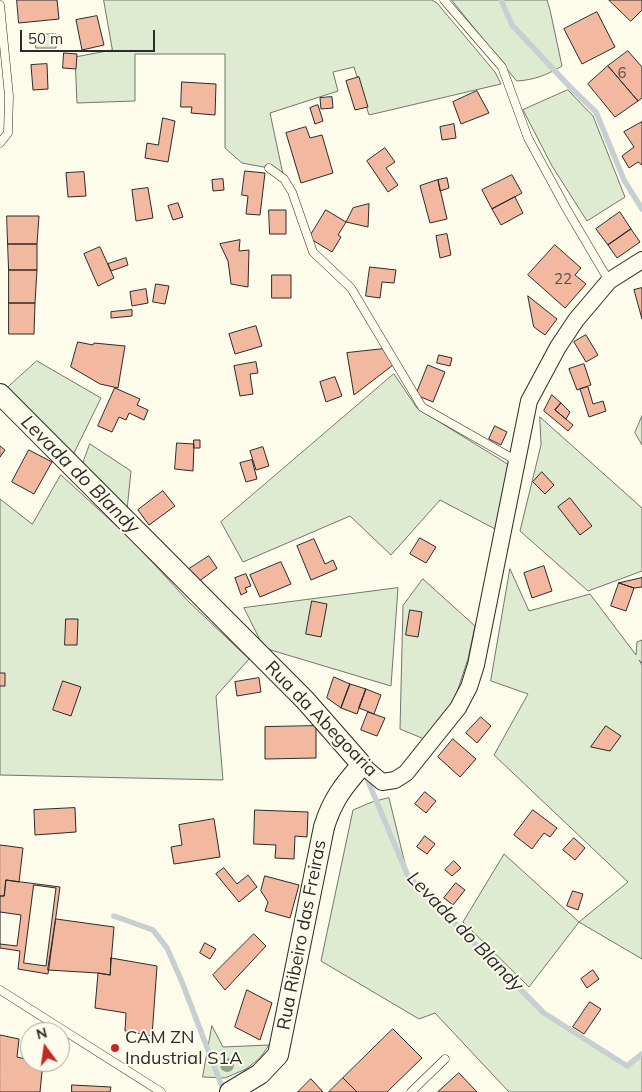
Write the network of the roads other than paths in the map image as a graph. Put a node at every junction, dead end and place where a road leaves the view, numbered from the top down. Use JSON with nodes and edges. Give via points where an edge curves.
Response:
{"nodes":[{"id":1,"x":444,"y":0,"type":"edge"},
{"id":2,"x":0,"y":5,"type":"edge"},
{"id":3,"x":0,"y":143,"type":"edge"},
{"id":4,"x":269,"y":168,"type":"dead end"},
{"id":5,"x":642,"y":260,"type":"edge"},
{"id":6,"x":609,"y":281,"type":"junction"},
{"id":7,"x":0,"y":394,"type":"edge"},
{"id":8,"x":517,"y":461,"type":"junction"},
{"id":9,"x":362,"y":765,"type":"junction"},
{"id":10,"x":0,"y":990,"type":"edge"},
{"id":11,"x":445,"y":1059,"type":"dead end"},
{"id":12,"x":233,"y":1091,"type":"edge"},
{"id":13,"x":161,"y":1092,"type":"edge"},
{"id":14,"x":411,"y":1092,"type":"edge"}],
"edges":[{"from":1,"to":6,"type":"lane","via":[[502,67],[528,138]]},
{"from":2,"to":3,"type":"lane","via":[[9,96],[8,133]]},
{"from":4,"to":8,"type":"lane","via":[[284,179],[292,192],[313,252],[351,288],[422,407]]},
{"from":5,"to":6,"type":"street","name":"Rua da Abegoaria"},
{"from":6,"to":8,"type":"street","name":"Rua da Abegoaria","via":[[576,320],[529,401]]},
{"from":7,"to":9,"type":"street","name":"Rua da Abegoaria","via":[[305,700]]},
{"from":8,"to":9,"type":"street","name":"Rua da Abegoaria","via":[[476,665],[466,694],[406,773],[395,780],[382,782]]},
{"from":9,"to":12,"type":"street","name":"Rua Ribeiro das Freiras","via":[[330,807],[324,827],[278,1055],[260,1074]]},
{"from":10,"to":13,"type":"lane"},
{"from":11,"to":14,"type":"lane"}]}
